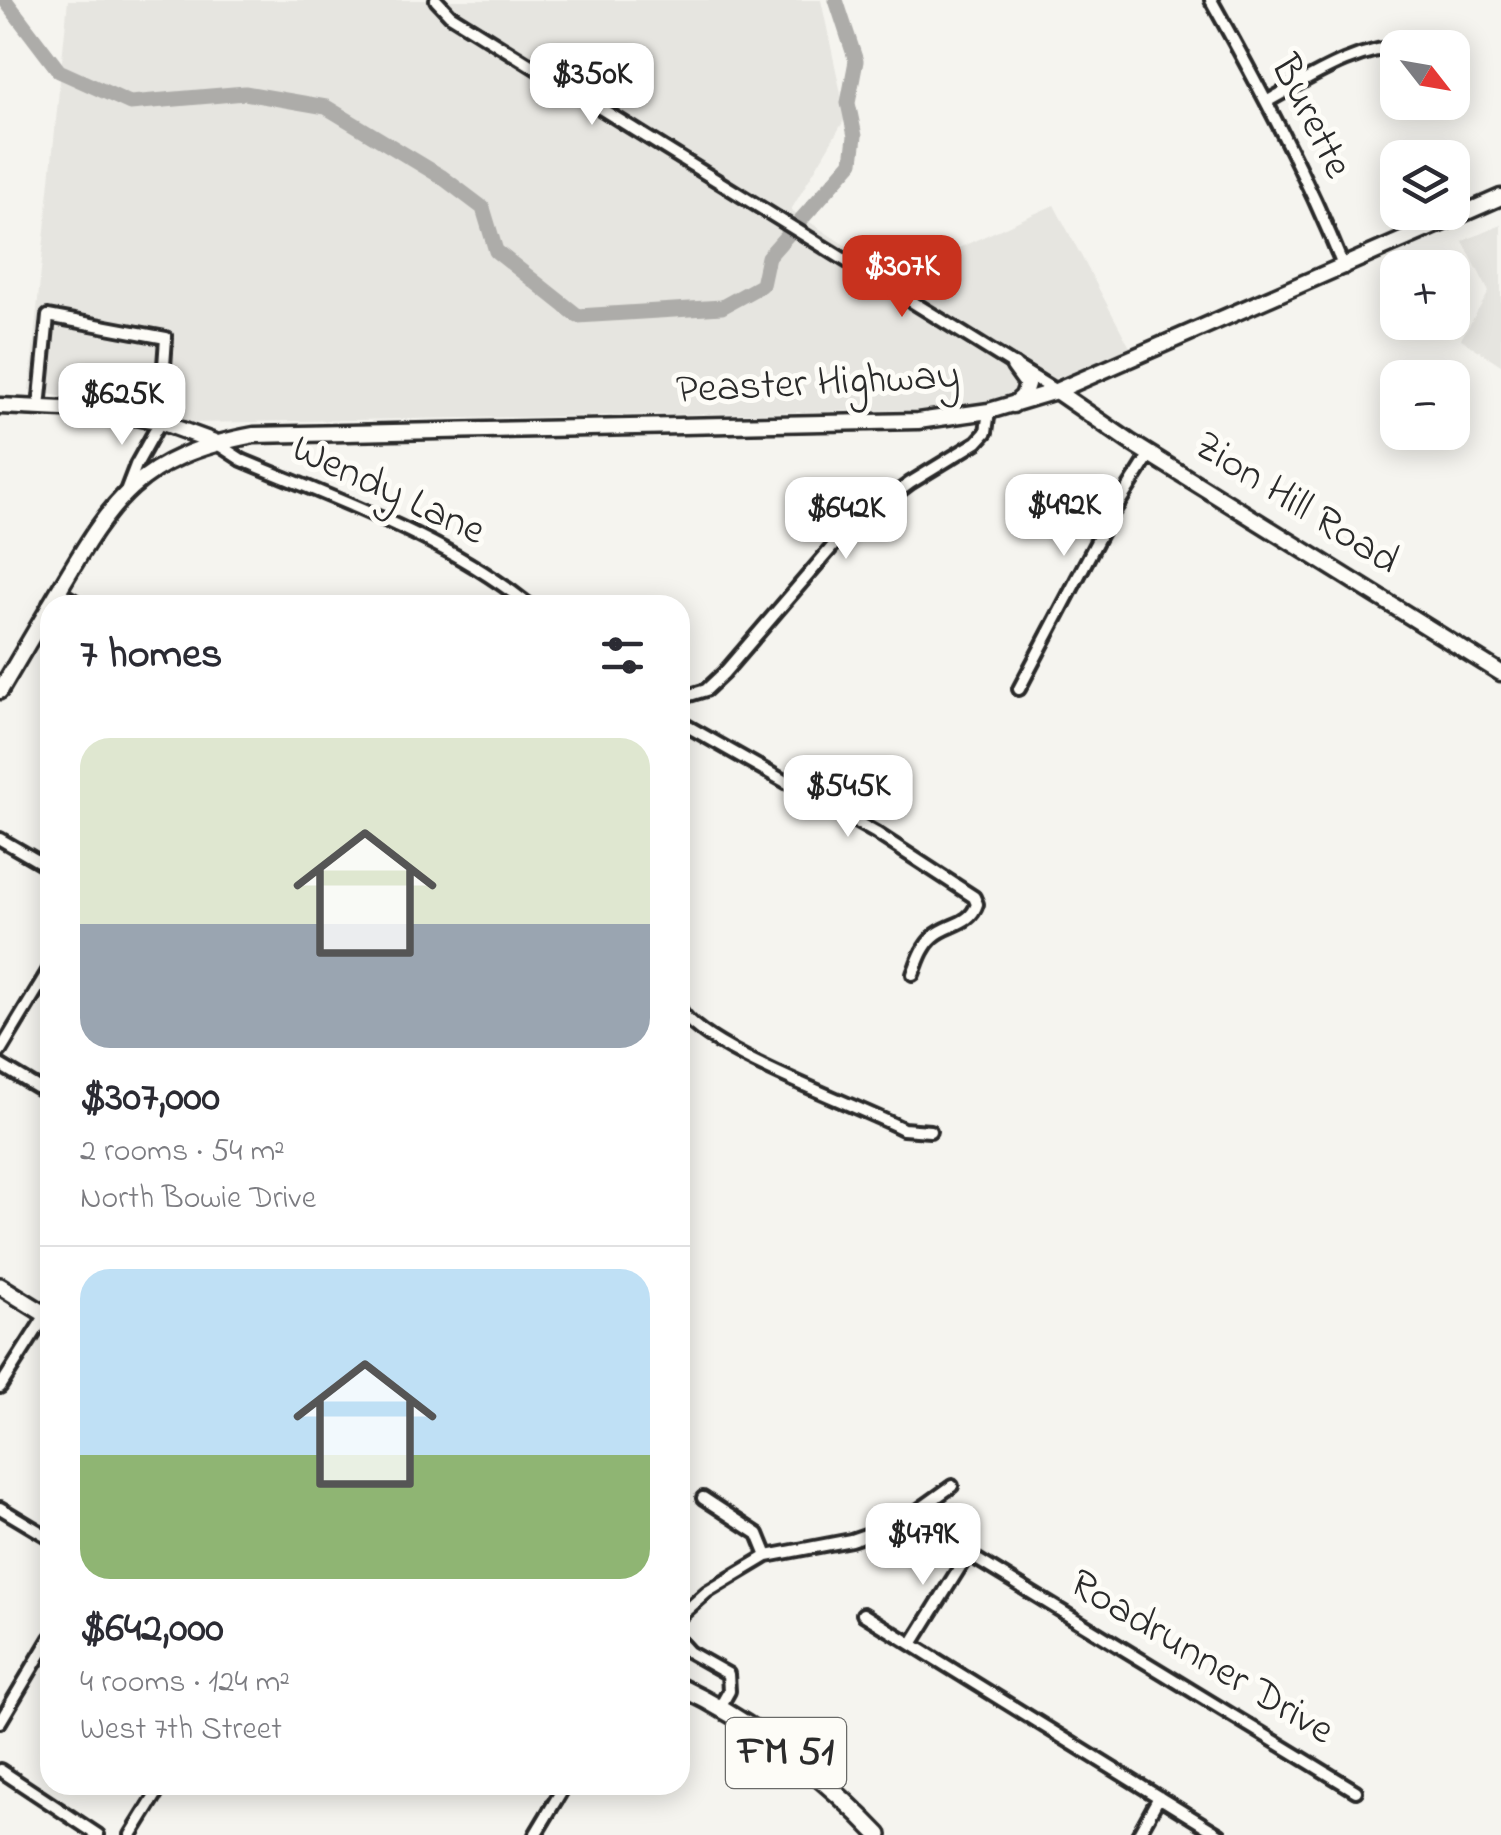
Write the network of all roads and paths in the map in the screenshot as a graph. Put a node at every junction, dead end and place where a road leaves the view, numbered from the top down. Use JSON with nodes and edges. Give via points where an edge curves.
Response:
{"nodes":[{"id":1,"x":436,"y":0,"type":"edge"},
{"id":2,"x":1210,"y":0,"type":"edge"},
{"id":3,"x":1380,"y":49,"type":"edge"},
{"id":4,"x":1268,"y":100,"type":"junction"},
{"id":5,"x":1501,"y":197,"type":"edge"},
{"id":6,"x":1344,"y":268,"type":"junction"},
{"id":7,"x":1014,"y":366,"type":"junction"},
{"id":8,"x":1088,"y":378,"type":"junction"},
{"id":9,"x":1056,"y":391,"type":"junction"},
{"id":10,"x":1013,"y":405,"type":"junction"},
{"id":11,"x":0,"y":406,"type":"edge"},
{"id":12,"x":39,"y":408,"type":"junction"},
{"id":13,"x":1084,"y":410,"type":"junction"},
{"id":14,"x":989,"y":411,"type":"junction"},
{"id":15,"x":160,"y":422,"type":"junction"},
{"id":16,"x":215,"y":442,"type":"junction"},
{"id":17,"x":1150,"y":454,"type":"junction"},
{"id":18,"x":126,"y":493,"type":"junction"},
{"id":19,"x":57,"y":595,"type":"edge"},
{"id":20,"x":516,"y":595,"type":"edge"},
{"id":21,"x":40,"y":623,"type":"edge"},
{"id":22,"x":1501,"y":673,"type":"edge"},
{"id":23,"x":1020,"y":689,"type":"dead end"},
{"id":24,"x":0,"y":691,"type":"edge"},
{"id":25,"x":690,"y":695,"type":"edge"},
{"id":26,"x":690,"y":728,"type":"edge"},
{"id":27,"x":0,"y":839,"type":"edge"},
{"id":28,"x":40,"y":862,"type":"edge"},
{"id":29,"x":913,"y":974,"type":"dead end"},
{"id":30,"x":40,"y":985,"type":"edge"},
{"id":31,"x":690,"y":1025,"type":"edge"},
{"id":32,"x":0,"y":1051,"type":"edge"},
{"id":33,"x":0,"y":1065,"type":"edge"},
{"id":34,"x":40,"y":1089,"type":"edge"},
{"id":35,"x":930,"y":1131,"type":"dead end"},
{"id":36,"x":0,"y":1286,"type":"edge"},
{"id":37,"x":40,"y":1309,"type":"edge"},
{"id":38,"x":40,"y":1327,"type":"edge"},
{"id":39,"x":0,"y":1387,"type":"edge"},
{"id":40,"x":952,"y":1486,"type":"dead end"},
{"id":41,"x":702,"y":1498,"type":"dead end"},
{"id":42,"x":0,"y":1508,"type":"edge"},
{"id":43,"x":914,"y":1514,"type":"junction"},
{"id":44,"x":40,"y":1532,"type":"edge"},
{"id":45,"x":968,"y":1554,"type":"junction"},
{"id":46,"x":767,"y":1556,"type":"junction"},
{"id":47,"x":690,"y":1607,"type":"edge"},
{"id":48,"x":864,"y":1614,"type":"dead end"},
{"id":49,"x":912,"y":1644,"type":"junction"},
{"id":50,"x":690,"y":1652,"type":"edge"},
{"id":51,"x":40,"y":1655,"type":"edge"},
{"id":52,"x":690,"y":1692,"type":"edge"},
{"id":53,"x":720,"y":1707,"type":"junction"},
{"id":54,"x":0,"y":1722,"type":"edge"},
{"id":55,"x":0,"y":1770,"type":"edge"},
{"id":56,"x":1356,"y":1791,"type":"dead end"},
{"id":57,"x":156,"y":1795,"type":"edge"},
{"id":58,"x":559,"y":1795,"type":"edge"},
{"id":59,"x":1160,"y":1798,"type":"junction"},
{"id":60,"x":98,"y":1835,"type":"edge"},
{"id":61,"x":131,"y":1835,"type":"edge"},
{"id":62,"x":535,"y":1835,"type":"edge"},
{"id":63,"x":879,"y":1835,"type":"edge"},
{"id":64,"x":1138,"y":1835,"type":"edge"},
{"id":65,"x":1220,"y":1835,"type":"edge"}],
"edges":[{"from":1,"to":7,"type":"street","via":[[450,15]]},
{"from":2,"to":4,"type":"street","name":"Burette"},
{"from":3,"to":4,"type":"street","via":[[1342,60]]},
{"from":4,"to":6,"type":"street","name":"Burette"},
{"from":5,"to":6,"type":"main road","name":"Peaster Highway"},
{"from":6,"to":8,"type":"main road","name":"Peaster Highway"},
{"from":7,"to":9,"type":"street"},
{"from":7,"to":10,"type":"main road","via":[[1028,384]]},
{"from":8,"to":9,"type":"main road","name":"Peaster Highway"},
{"from":8,"to":13,"type":"main road","via":[[1078,392]]},
{"from":9,"to":10,"type":"main road","name":"Peaster Highway"},
{"from":9,"to":13,"type":"main road","name":"Zion Hill Road"},
{"from":10,"to":14,"type":"main road","name":"Peaster Highway"},
{"from":11,"to":12,"type":"main road"},
{"from":12,"to":15,"type":"main road"},
{"from":12,"to":15,"type":"street","via":[[48,316],[166,338]]},
{"from":13,"to":17,"type":"main road","name":"Zion Hill Road"},
{"from":14,"to":16,"type":"main road","name":"Peaster Highway","via":[[918,422],[254,434]]},
{"from":14,"to":25,"type":"street","via":[[977,442],[846,532],[724,673]]},
{"from":15,"to":16,"type":"main road"},
{"from":15,"to":18,"type":"street"},
{"from":16,"to":18,"type":"main road","name":"Peaster Highway","via":[[155,468]]},
{"from":16,"to":20,"type":"street","name":"Wendy Lane","via":[[242,460],[445,547]]},
{"from":17,"to":22,"type":"main road","name":"Zion Hill Road"},
{"from":17,"to":23,"type":"street","via":[[1106,522]]},
{"from":18,"to":19,"type":"main road","name":"Peaster Highway","via":[[105,513]]},
{"from":21,"to":24,"type":"main road","name":"Peaster Highway"},
{"from":26,"to":29,"type":"street","via":[[974,897],[975,912],[928,942]]},
{"from":27,"to":28,"type":"street"},
{"from":30,"to":32,"type":"street"},
{"from":31,"to":35,"type":"street","via":[[903,1129]]},
{"from":33,"to":34,"type":"street"},
{"from":36,"to":37,"type":"main road"},
{"from":38,"to":39,"type":"street"},
{"from":40,"to":43,"type":"street"},
{"from":41,"to":46,"type":"street","via":[[758,1534]]},
{"from":42,"to":44,"type":"street"},
{"from":43,"to":45,"type":"street","name":"Roadrunner Drive"},
{"from":43,"to":46,"type":"street","via":[[851,1540]]},
{"from":45,"to":49,"type":"street"},
{"from":45,"to":56,"type":"street","name":"Roadrunner Drive"},
{"from":46,"to":47,"type":"street"},
{"from":48,"to":49,"type":"street"},
{"from":49,"to":59,"type":"street"},
{"from":50,"to":53,"type":"street","via":[[728,1674]]},
{"from":51,"to":54,"type":"street"},
{"from":52,"to":53,"type":"main road","number":"FM 51"},
{"from":53,"to":63,"type":"main road","number":"FM 51","via":[[837,1793]]},
{"from":55,"to":60,"type":"street"},
{"from":57,"to":61,"type":"street"},
{"from":58,"to":62,"type":"street"},
{"from":59,"to":64,"type":"street"},
{"from":59,"to":65,"type":"street"}]}
